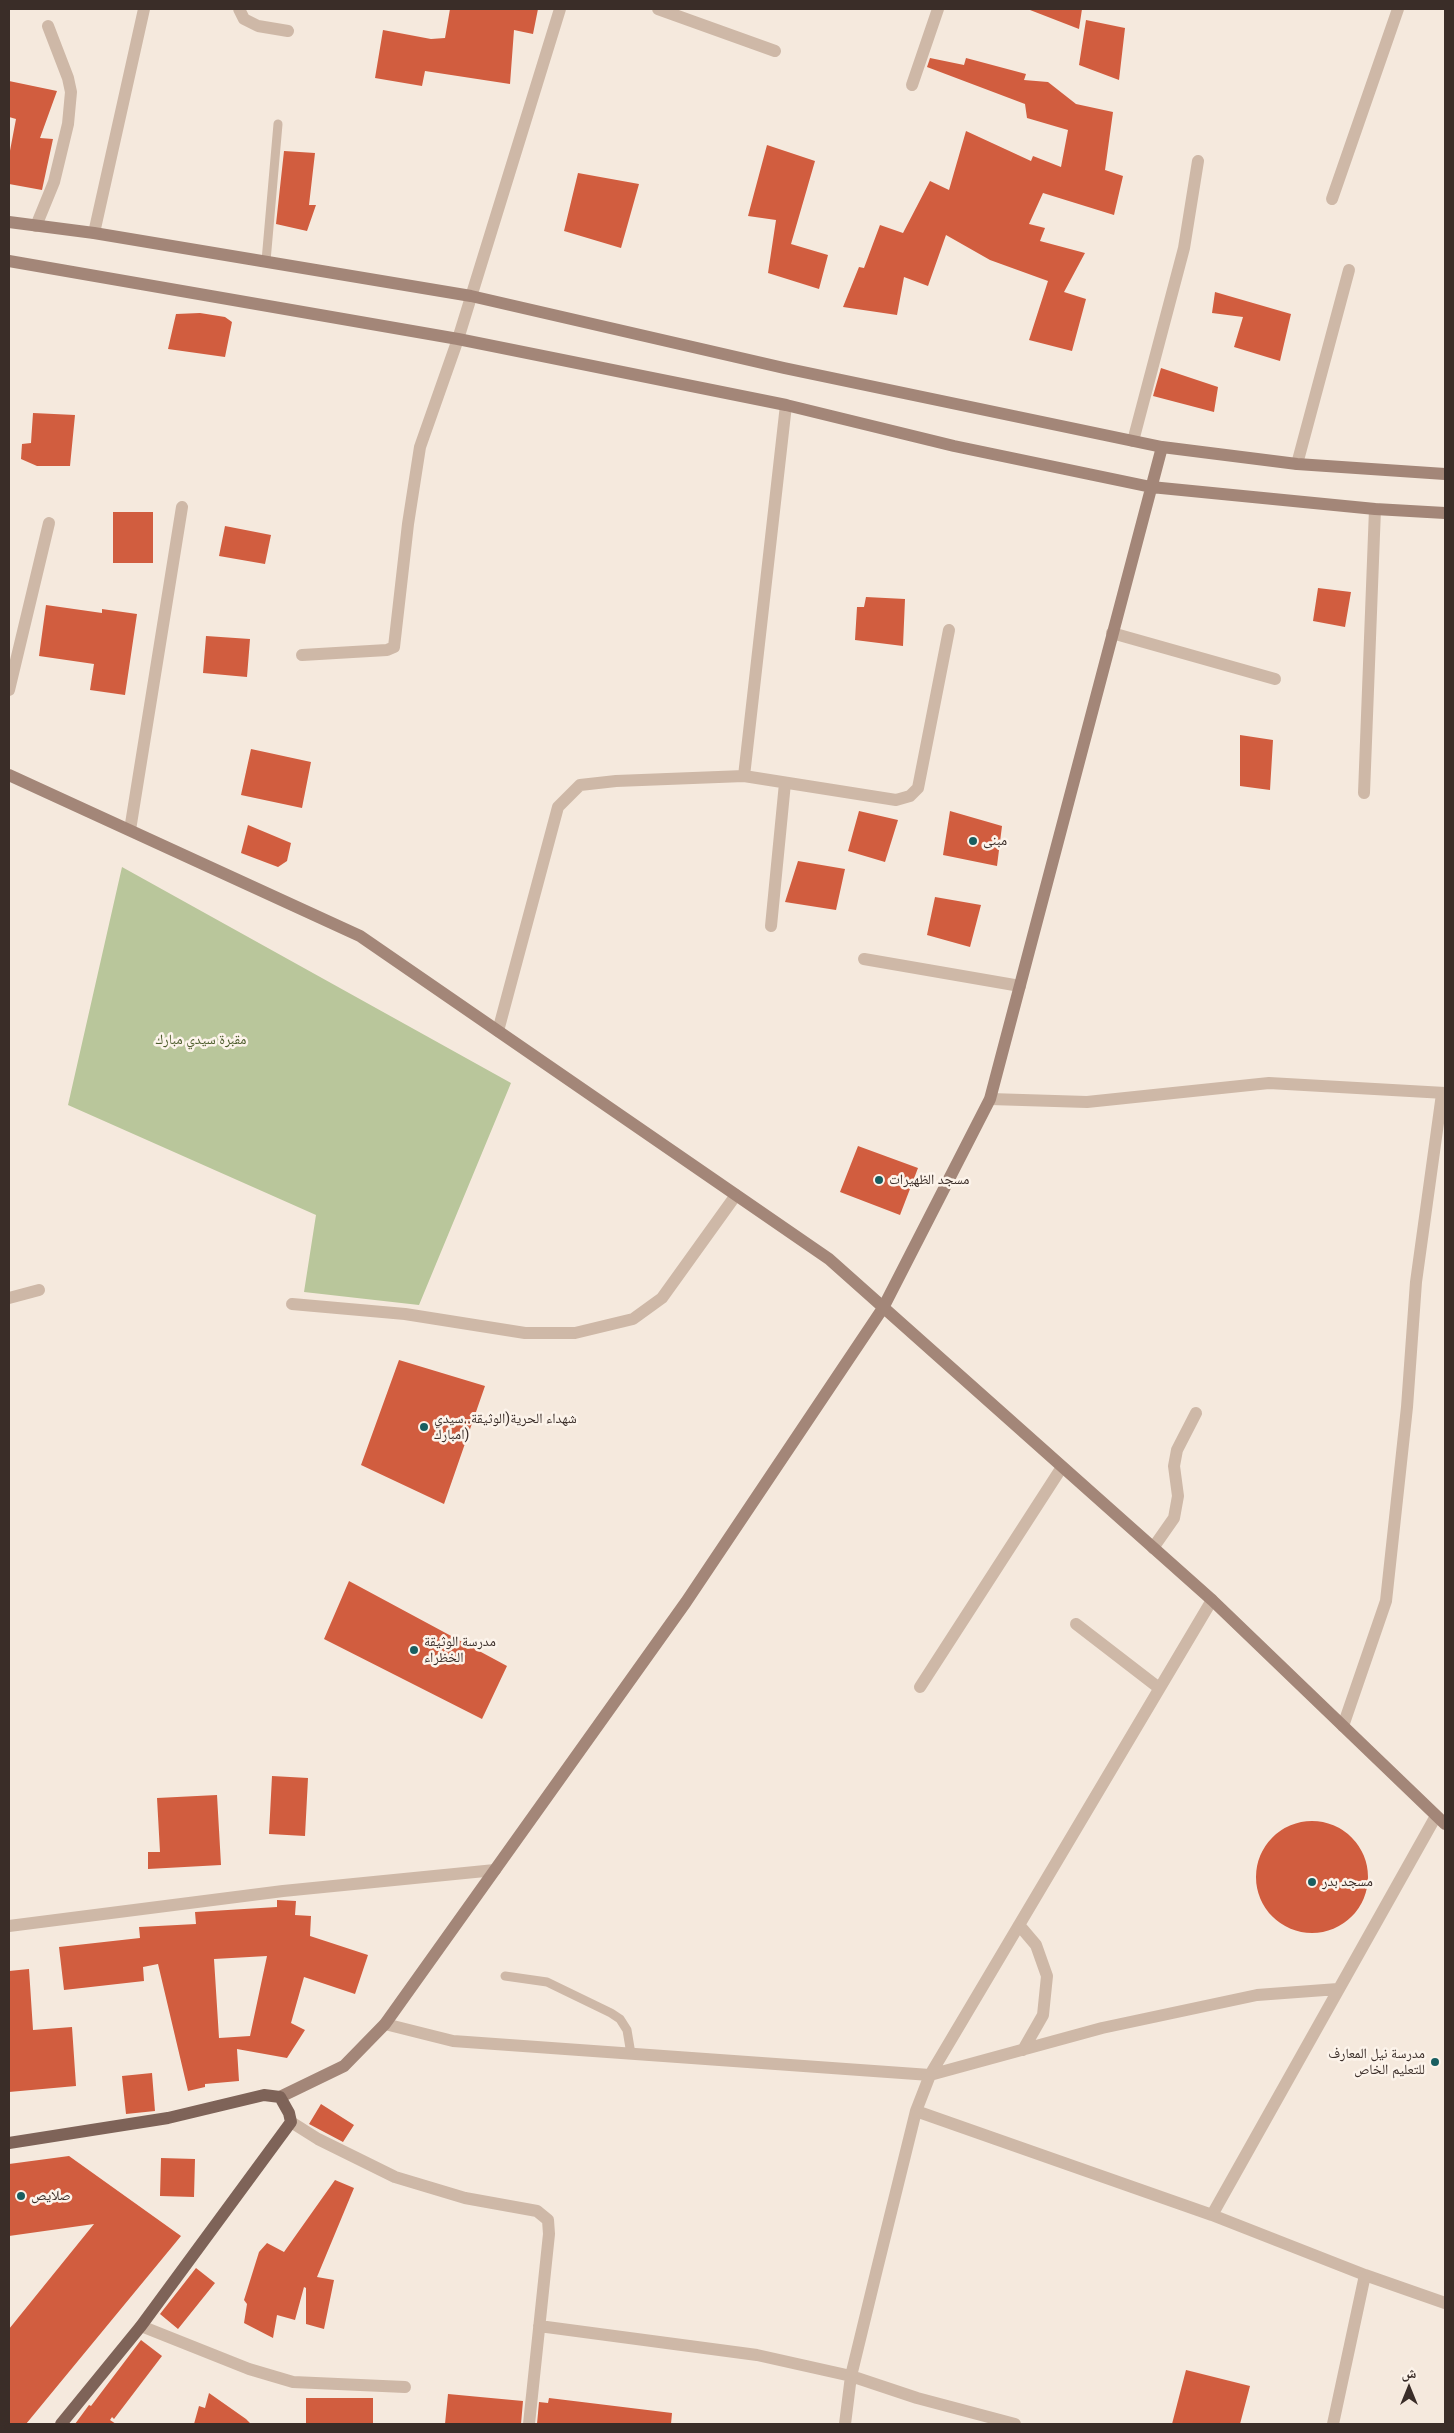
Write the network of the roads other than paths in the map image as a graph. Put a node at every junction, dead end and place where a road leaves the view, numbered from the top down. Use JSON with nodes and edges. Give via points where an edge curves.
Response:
{"nodes":[{"id":1,"x":144,"y":9,"type":"edge"},
{"id":2,"x":239,"y":9,"type":"edge"},
{"id":3,"x":560,"y":9,"type":"edge"},
{"id":4,"x":658,"y":9,"type":"edge"},
{"id":5,"x":938,"y":9,"type":"edge"},
{"id":6,"x":1398,"y":9,"type":"edge"},
{"id":7,"x":48,"y":26,"type":"dead end"},
{"id":8,"x":288,"y":31,"type":"dead end"},
{"id":9,"x":775,"y":51,"type":"dead end"},
{"id":10,"x":912,"y":85,"type":"dead end"},
{"id":11,"x":278,"y":124,"type":"dead end"},
{"id":12,"x":1198,"y":161,"type":"dead end"},
{"id":13,"x":1332,"y":199,"type":"dead end"},
{"id":14,"x":9,"y":222,"type":"edge"},
{"id":15,"x":36,"y":226,"type":"junction"},
{"id":16,"x":94,"y":233,"type":"junction"},
{"id":17,"x":9,"y":261,"type":"edge"},
{"id":18,"x":266,"y":261,"type":"junction"},
{"id":19,"x":1349,"y":270,"type":"dead end"},
{"id":20,"x":471,"y":296,"type":"junction"},
{"id":21,"x":458,"y":339,"type":"junction"},
{"id":22,"x":786,"y":405,"type":"junction"},
{"id":23,"x":1133,"y":442,"type":"junction"},
{"id":24,"x":1162,"y":447,"type":"junction"},
{"id":25,"x":1298,"y":464,"type":"junction"},
{"id":26,"x":1445,"y":474,"type":"edge"},
{"id":27,"x":1151,"y":487,"type":"junction"},
{"id":28,"x":182,"y":507,"type":"dead end"},
{"id":29,"x":1375,"y":509,"type":"junction"},
{"id":30,"x":1445,"y":512,"type":"edge"},
{"id":31,"x":49,"y":524,"type":"dead end"},
{"id":32,"x":949,"y":630,"type":"dead end"},
{"id":33,"x":1112,"y":633,"type":"junction"},
{"id":34,"x":302,"y":655,"type":"dead end"},
{"id":35,"x":1275,"y":680,"type":"dead end"},
{"id":36,"x":9,"y":690,"type":"edge"},
{"id":37,"x":9,"y":775,"type":"edge"},
{"id":38,"x":744,"y":776,"type":"junction"},
{"id":39,"x":785,"y":783,"type":"junction"},
{"id":40,"x":1364,"y":793,"type":"dead end"},
{"id":41,"x":130,"y":830,"type":"junction"},
{"id":42,"x":770,"y":926,"type":"dead end"},
{"id":43,"x":864,"y":959,"type":"dead end"},
{"id":44,"x":1020,"y":986,"type":"junction"},
{"id":45,"x":498,"y":1031,"type":"junction"},
{"id":46,"x":1444,"y":1094,"type":"edge"},
{"id":47,"x":990,"y":1099,"type":"junction"},
{"id":48,"x":736,"y":1195,"type":"junction"},
{"id":49,"x":39,"y":1290,"type":"dead end"},
{"id":50,"x":9,"y":1298,"type":"edge"},
{"id":51,"x":292,"y":1304,"type":"dead end"},
{"id":52,"x":882,"y":1308,"type":"junction"},
{"id":53,"x":1196,"y":1413,"type":"dead end"},
{"id":54,"x":1062,"y":1467,"type":"junction"},
{"id":55,"x":1153,"y":1548,"type":"junction"},
{"id":56,"x":1212,"y":1600,"type":"junction"},
{"id":57,"x":1076,"y":1624,"type":"dead end"},
{"id":58,"x":920,"y":1687,"type":"dead end"},
{"id":59,"x":1159,"y":1688,"type":"junction"},
{"id":60,"x":1343,"y":1726,"type":"junction"},
{"id":61,"x":1440,"y":1820,"type":"edge"},
{"id":62,"x":495,"y":1870,"type":"junction"},
{"id":63,"x":1018,"y":1925,"type":"junction"},
{"id":64,"x":9,"y":1926,"type":"edge"},
{"id":65,"x":505,"y":1976,"type":"dead end"},
{"id":66,"x":1338,"y":1989,"type":"junction"},
{"id":67,"x":385,"y":2024,"type":"junction"},
{"id":68,"x":1023,"y":2050,"type":"junction"},
{"id":69,"x":631,"y":2054,"type":"junction"},
{"id":70,"x":930,"y":2075,"type":"junction"},
{"id":71,"x":280,"y":2097,"type":"junction"},
{"id":72,"x":916,"y":2112,"type":"junction"},
{"id":73,"x":291,"y":2122,"type":"junction"},
{"id":74,"x":9,"y":2143,"type":"edge"},
{"id":75,"x":1212,"y":2215,"type":"junction"},
{"id":76,"x":1365,"y":2275,"type":"junction"},
{"id":77,"x":1445,"y":2302,"type":"edge"},
{"id":78,"x":141,"y":2326,"type":"junction"},
{"id":79,"x":539,"y":2326,"type":"junction"},
{"id":80,"x":851,"y":2376,"type":"junction"},
{"id":81,"x":405,"y":2387,"type":"dead end"},
{"id":82,"x":61,"y":2424,"type":"edge"},
{"id":83,"x":529,"y":2424,"type":"edge"},
{"id":84,"x":845,"y":2424,"type":"edge"},
{"id":85,"x":1015,"y":2424,"type":"edge"},
{"id":86,"x":1333,"y":2424,"type":"edge"}],
"edges":[{"from":1,"to":16,"type":"street"},
{"from":2,"to":8,"type":"street","via":[[244,19],[258,26]]},
{"from":3,"to":20,"type":"street"},
{"from":4,"to":9,"type":"street"},
{"from":5,"to":10,"type":"street"},
{"from":6,"to":13,"type":"street"},
{"from":7,"to":15,"type":"street","via":[[71,92],[68,124],[54,182]]},
{"from":11,"to":18,"type":"lane"},
{"from":12,"to":23,"type":"street","via":[[1184,248]]},
{"from":14,"to":15,"type":"street"},
{"from":15,"to":16,"type":"street"},
{"from":16,"to":18,"type":"street"},
{"from":17,"to":21,"type":"street"},
{"from":18,"to":20,"type":"street"},
{"from":19,"to":25,"type":"street"},
{"from":20,"to":21,"type":"street"},
{"from":20,"to":23,"type":"street","via":[[794,370]]},
{"from":21,"to":22,"type":"street"},
{"from":21,"to":34,"type":"street","via":[[420,447],[394,647]]},
{"from":22,"to":27,"type":"street","via":[[954,446]]},
{"from":22,"to":38,"type":"street"},
{"from":23,"to":24,"type":"street"},
{"from":24,"to":25,"type":"street"},
{"from":24,"to":27,"type":"street"},
{"from":25,"to":26,"type":"street"},
{"from":27,"to":29,"type":"street"},
{"from":27,"to":33,"type":"street"},
{"from":28,"to":41,"type":"street"},
{"from":29,"to":30,"type":"street"},
{"from":29,"to":40,"type":"street"},
{"from":31,"to":36,"type":"street"},
{"from":32,"to":39,"type":"street","via":[[918,788],[910,796],[896,800]]},
{"from":33,"to":35,"type":"street"},
{"from":33,"to":44,"type":"street"},
{"from":37,"to":41,"type":"street"},
{"from":38,"to":39,"type":"street"},
{"from":38,"to":45,"type":"street","via":[[580,785],[558,807]]},
{"from":39,"to":42,"type":"street"},
{"from":41,"to":45,"type":"street","via":[[360,936]]},
{"from":43,"to":44,"type":"street"},
{"from":44,"to":47,"type":"street"},
{"from":45,"to":48,"type":"street"},
{"from":46,"to":47,"type":"street","via":[[1269,1083],[1087,1102]]},
{"from":46,"to":60,"type":"street","via":[[1416,1282],[1407,1407],[1386,1601]]},
{"from":47,"to":52,"type":"street"},
{"from":48,"to":51,"type":"street","via":[[662,1298],[633,1319],[575,1333],[526,1334],[405,1314]]},
{"from":48,"to":52,"type":"street","via":[[829,1258]]},
{"from":49,"to":50,"type":"street"},
{"from":52,"to":54,"type":"street"},
{"from":52,"to":62,"type":"street","via":[[686,1602]]},
{"from":53,"to":55,"type":"street","via":[[1177,1450],[1174,1466],[1178,1496],[1174,1518]]},
{"from":54,"to":55,"type":"street"},
{"from":54,"to":58,"type":"street"},
{"from":55,"to":56,"type":"street"},
{"from":56,"to":59,"type":"street"},
{"from":56,"to":60,"type":"street"},
{"from":57,"to":59,"type":"street"},
{"from":59,"to":63,"type":"street"},
{"from":60,"to":61,"type":"street"},
{"from":61,"to":66,"type":"street"},
{"from":62,"to":64,"type":"street","via":[[282,1891]]},
{"from":62,"to":67,"type":"street"},
{"from":63,"to":68,"type":"street","via":[[1036,1945],[1047,1976],[1043,2015]]},
{"from":63,"to":70,"type":"street"},
{"from":65,"to":69,"type":"lane","via":[[547,1982],[611,2012],[627,2030]]},
{"from":66,"to":68,"type":"street","via":[[1257,1995],[1102,2028]]},
{"from":66,"to":75,"type":"street"},
{"from":67,"to":69,"type":"street","via":[[453,2041]]},
{"from":67,"to":71,"type":"street","via":[[344,2066]]},
{"from":68,"to":70,"type":"street"},
{"from":69,"to":70,"type":"street"},
{"from":70,"to":72,"type":"street"},
{"from":71,"to":73,"type":"main road"},
{"from":71,"to":74,"type":"main road","via":[[264,2095],[168,2118]]},
{"from":72,"to":75,"type":"street"},
{"from":72,"to":80,"type":"street"},
{"from":73,"to":78,"type":"main road"},
{"from":73,"to":79,"type":"street","via":[[395,2177],[465,2198],[537,2211],[548,2220]]},
{"from":75,"to":76,"type":"street"},
{"from":76,"to":77,"type":"street"},
{"from":76,"to":86,"type":"street"},
{"from":78,"to":81,"type":"street","via":[[249,2370],[293,2382]]},
{"from":78,"to":82,"type":"main road"},
{"from":79,"to":80,"type":"street","via":[[757,2355]]},
{"from":79,"to":83,"type":"street"},
{"from":80,"to":84,"type":"street"},
{"from":80,"to":85,"type":"street","via":[[917,2398]]}]}
